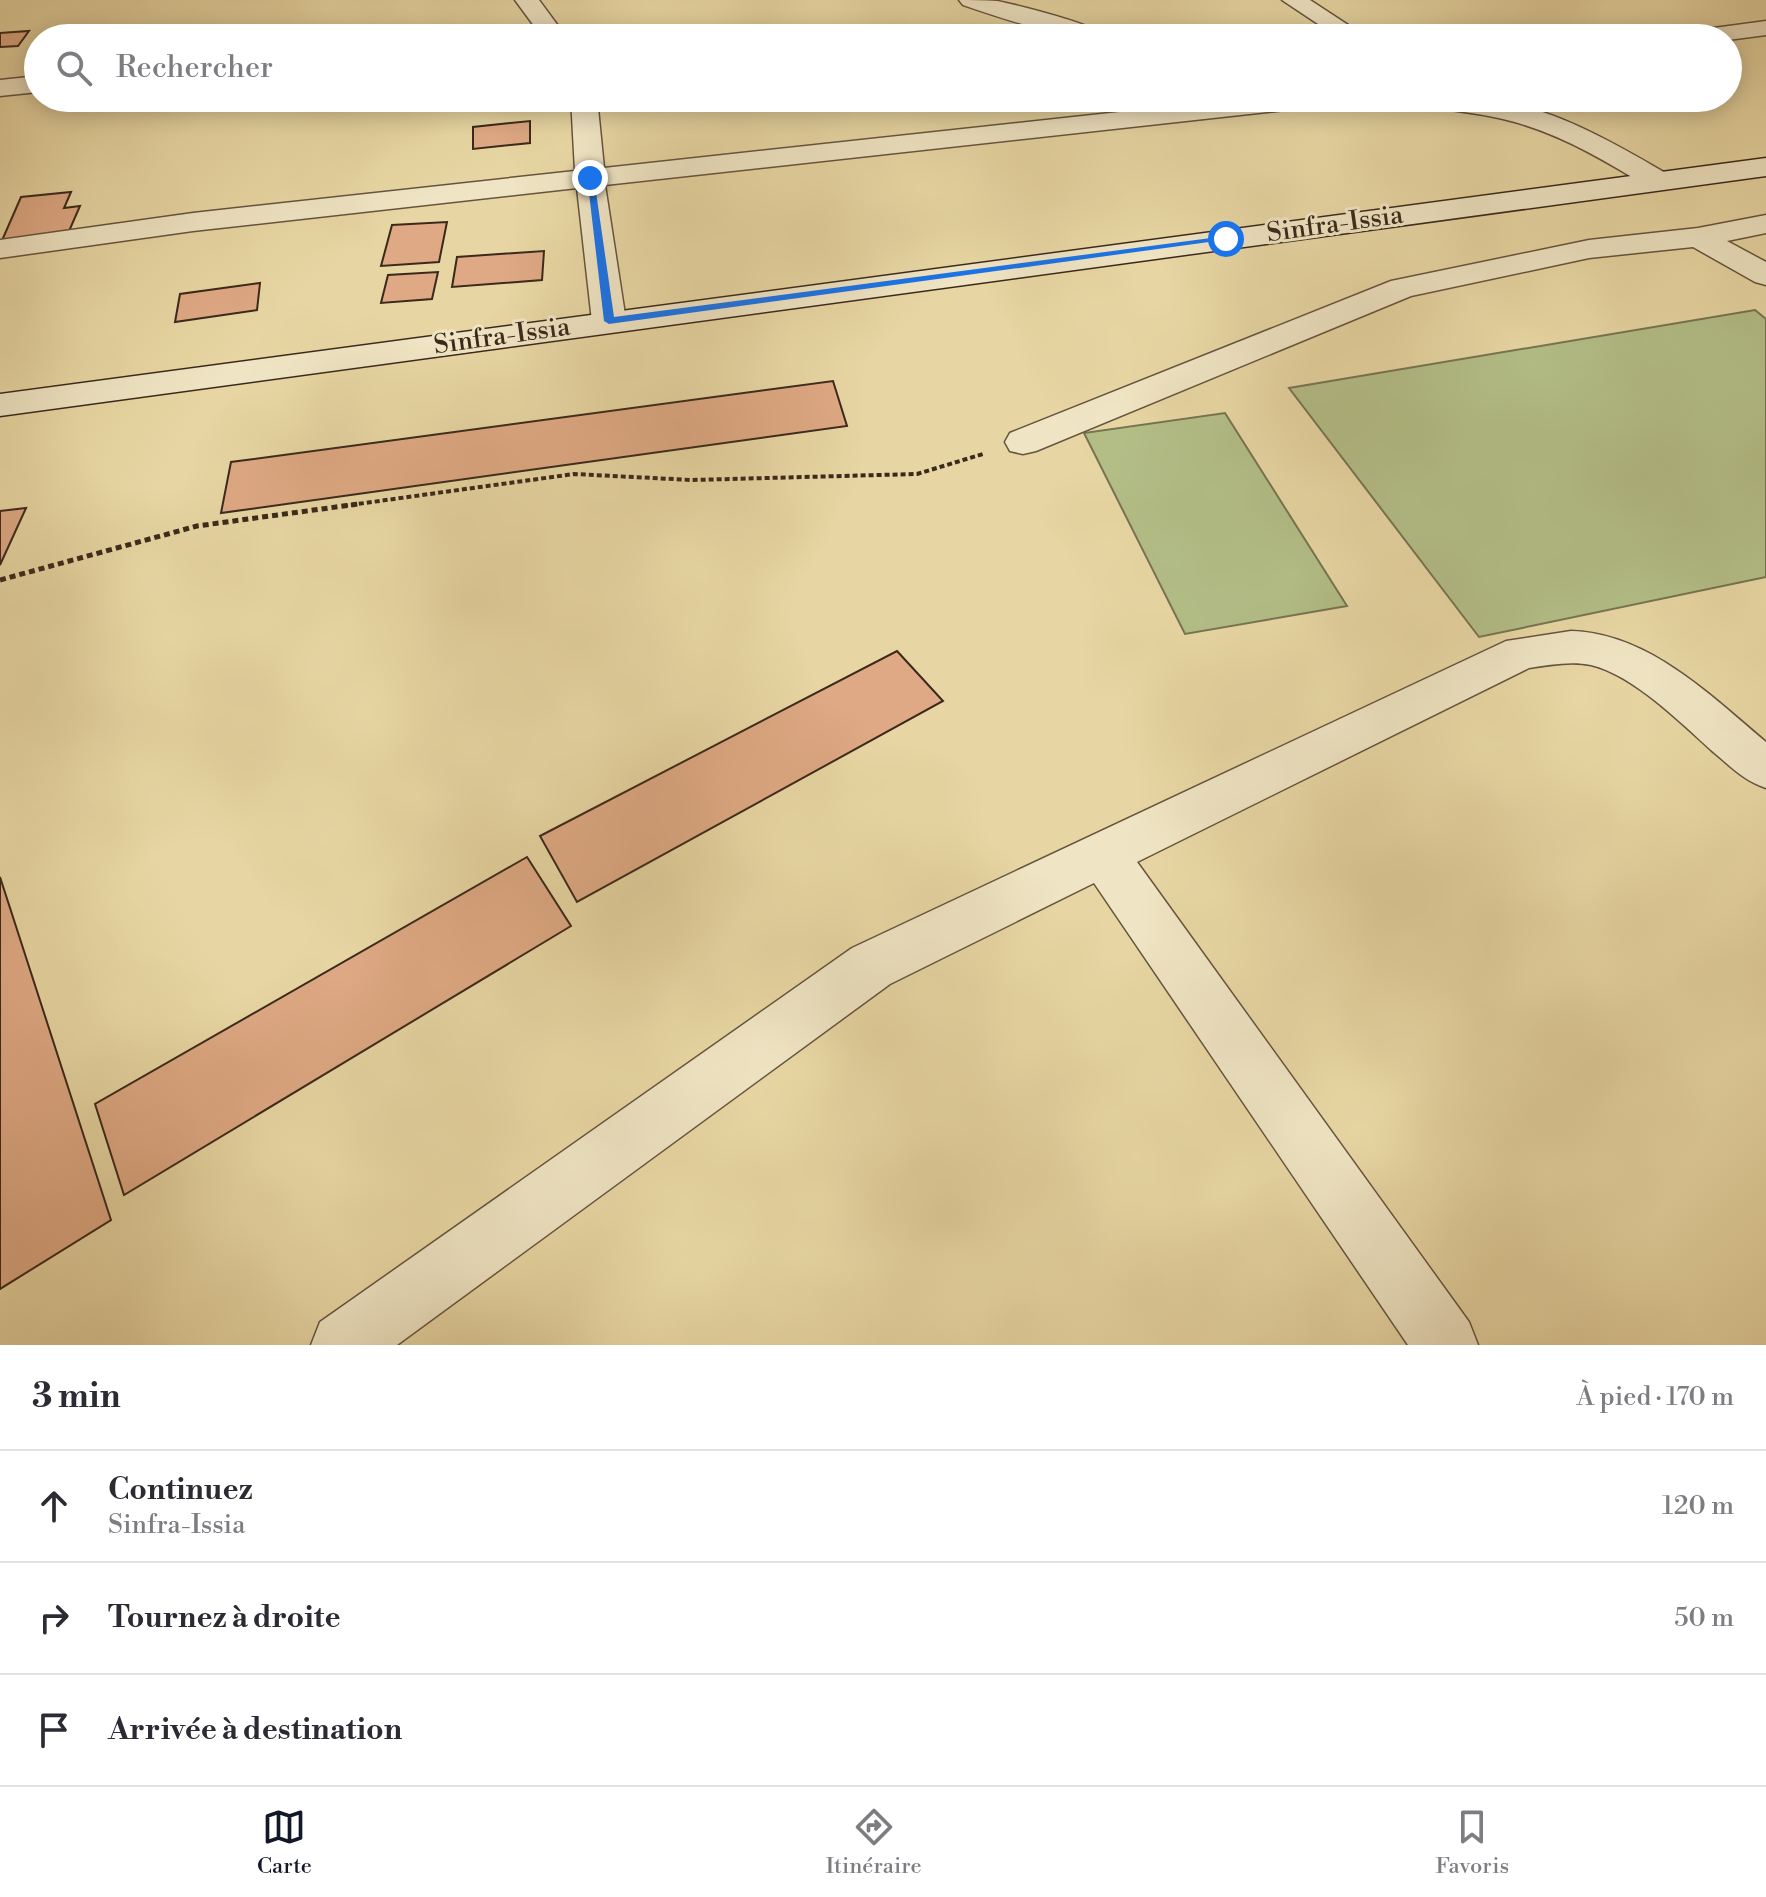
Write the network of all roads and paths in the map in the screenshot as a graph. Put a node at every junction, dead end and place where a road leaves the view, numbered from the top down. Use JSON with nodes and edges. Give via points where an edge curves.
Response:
{"nodes":[{"id":1,"x":527,"y":0,"type":"edge"},
{"id":2,"x":971,"y":0,"type":"edge"},
{"id":3,"x":1294,"y":0,"type":"edge"},
{"id":4,"x":545,"y":24,"type":"edge"},
{"id":5,"x":1055,"y":24,"type":"edge"},
{"id":6,"x":1333,"y":24,"type":"edge"},
{"id":7,"x":1766,"y":28,"type":"edge"},
{"id":8,"x":1742,"y":31,"type":"edge"},
{"id":9,"x":24,"y":85,"type":"edge"},
{"id":10,"x":0,"y":88,"type":"edge"},
{"id":11,"x":585,"y":112,"type":"edge"},
{"id":12,"x":1193,"y":112,"type":"edge"},
{"id":13,"x":1510,"y":112,"type":"edge"},
{"id":14,"x":1766,"y":167,"type":"edge"},
{"id":15,"x":590,"y":178,"type":"junction"},
{"id":16,"x":1659,"y":181,"type":"junction"},
{"id":17,"x":1766,"y":224,"type":"edge"},
{"id":18,"x":1698,"y":237,"type":"junction"},
{"id":19,"x":0,"y":249,"type":"edge"},
{"id":20,"x":1766,"y":275,"type":"edge"},
{"id":21,"x":609,"y":321,"type":"junction"},
{"id":22,"x":0,"y":405,"type":"edge"},
{"id":23,"x":1023,"y":442,"type":"joint"},
{"id":24,"x":0,"y":580,"type":"edge"},
{"id":25,"x":1766,"y":769,"type":"edge"},
{"id":26,"x":1103,"y":854,"type":"junction"},
{"id":27,"x":343,"y":1345,"type":"edge"},
{"id":28,"x":1446,"y":1345,"type":"edge"}],
"edges":[{"from":1,"to":4,"type":"street"},
{"from":2,"to":5,"type":"street"},
{"from":3,"to":6,"type":"street"},
{"from":7,"to":8,"type":"street"},
{"from":9,"to":10,"type":"street"},
{"from":11,"to":15,"type":"street"},
{"from":12,"to":15,"type":"street"},
{"from":13,"to":16,"type":"street","via":[[1591,140]]},
{"from":14,"to":16,"type":"street","name":"Sinfra-Issia"},
{"from":15,"to":19,"type":"street"},
{"from":15,"to":21,"type":"street"},
{"from":16,"to":21,"type":"street","name":"Sinfra-Issia"},
{"from":17,"to":18,"type":"street"},
{"from":18,"to":20,"type":"street"},
{"from":18,"to":23,"type":"street","via":[[1589,249],[1402,288]]},
{"from":21,"to":22,"type":"street","name":"Sinfra-Issia"},
{"from":23,"to":24,"type":"path","via":[[917,474],[692,480],[559,476],[197,526]]},
{"from":25,"to":26,"type":"street","via":[[1650,675],[1598,650],[1558,647],[1521,653]]},
{"from":26,"to":27,"type":"street","via":[[871,966]]},
{"from":26,"to":28,"type":"street"}]}
